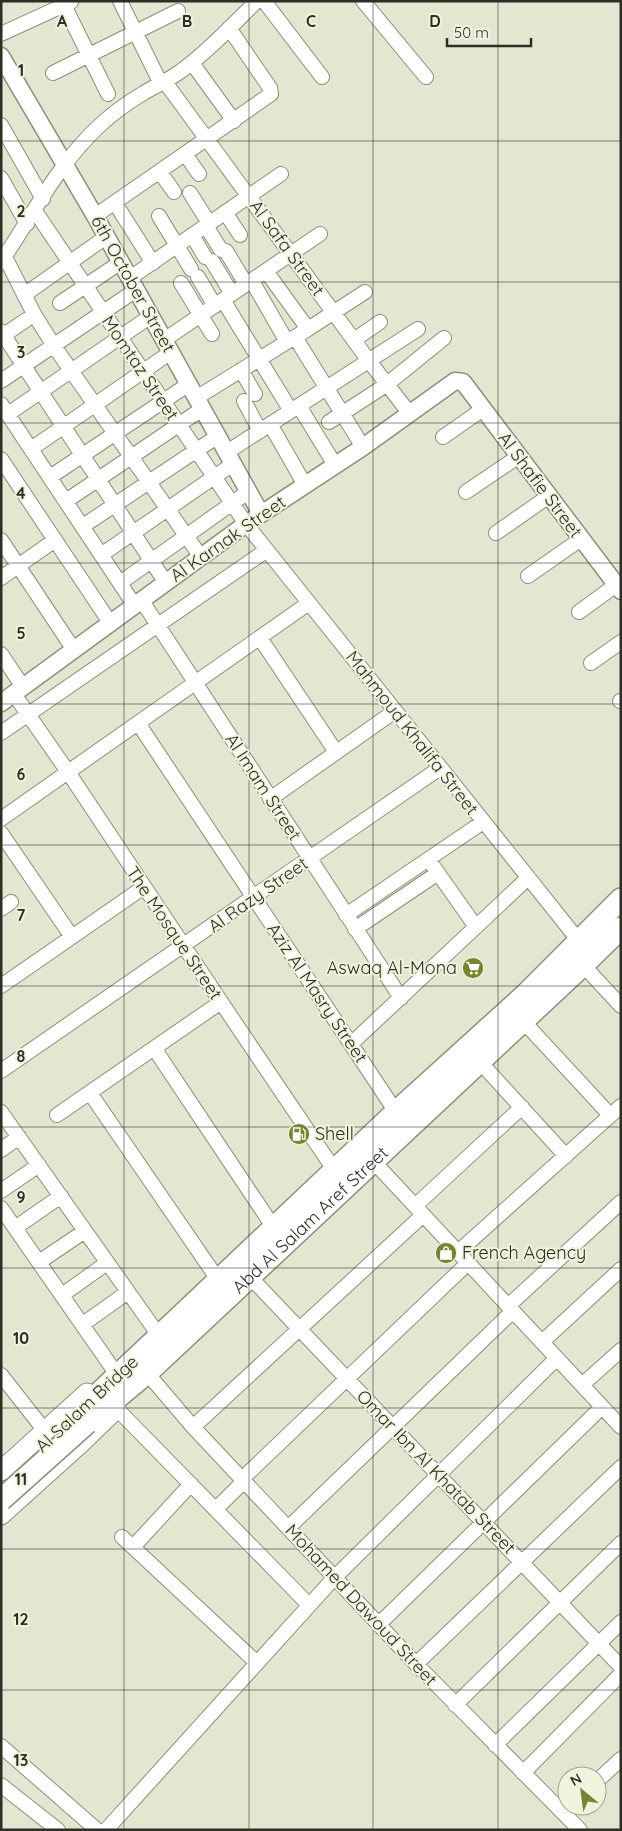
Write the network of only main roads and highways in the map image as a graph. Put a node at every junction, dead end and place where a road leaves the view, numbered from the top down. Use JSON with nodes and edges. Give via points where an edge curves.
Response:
{"nodes":[{"id":1,"x":621,"y":899,"type":"edge"},
{"id":2,"x":621,"y":928,"type":"edge"},
{"id":3,"x":156,"y":1341,"type":"junction"},
{"id":4,"x":147,"y":1373,"type":"junction"},
{"id":5,"x":76,"y":1424,"type":"junction"},
{"id":6,"x":3,"y":1470,"type":"edge"},
{"id":7,"x":1,"y":1500,"type":"edge"},
{"id":8,"x":1,"y":1515,"type":"edge"}],
"edges":[{"from":1,"to":3,"type":"main road","name":"Abd Al Salam Aref Street","via":[[525,994]]},
{"from":2,"to":4,"type":"main road","name":"Abd Al Salam Aref Street"},
{"from":3,"to":5,"type":"main road","name":"Al Salam Bridge"},
{"from":3,"to":5,"type":"main road","name":"Abd Al Salam Aref Street","via":[[113,1369]]},
{"from":4,"to":5,"type":"main road","name":"Al Salam Bridge"},
{"from":4,"to":5,"type":"main road","name":"Abd Al Salam Aref Street","via":[[116,1408]]},
{"from":5,"to":6,"type":"main road","name":"Al Salam Bridge"},
{"from":5,"to":6,"type":"main road","name":"Abd Al Salam Aref Street","via":[[45,1431]]},
{"from":5,"to":7,"type":"main road","name":"Al Salam Bridge","bridge":true},
{"from":5,"to":8,"type":"main road","name":"Abd Al Salam Aref Street"}]}
